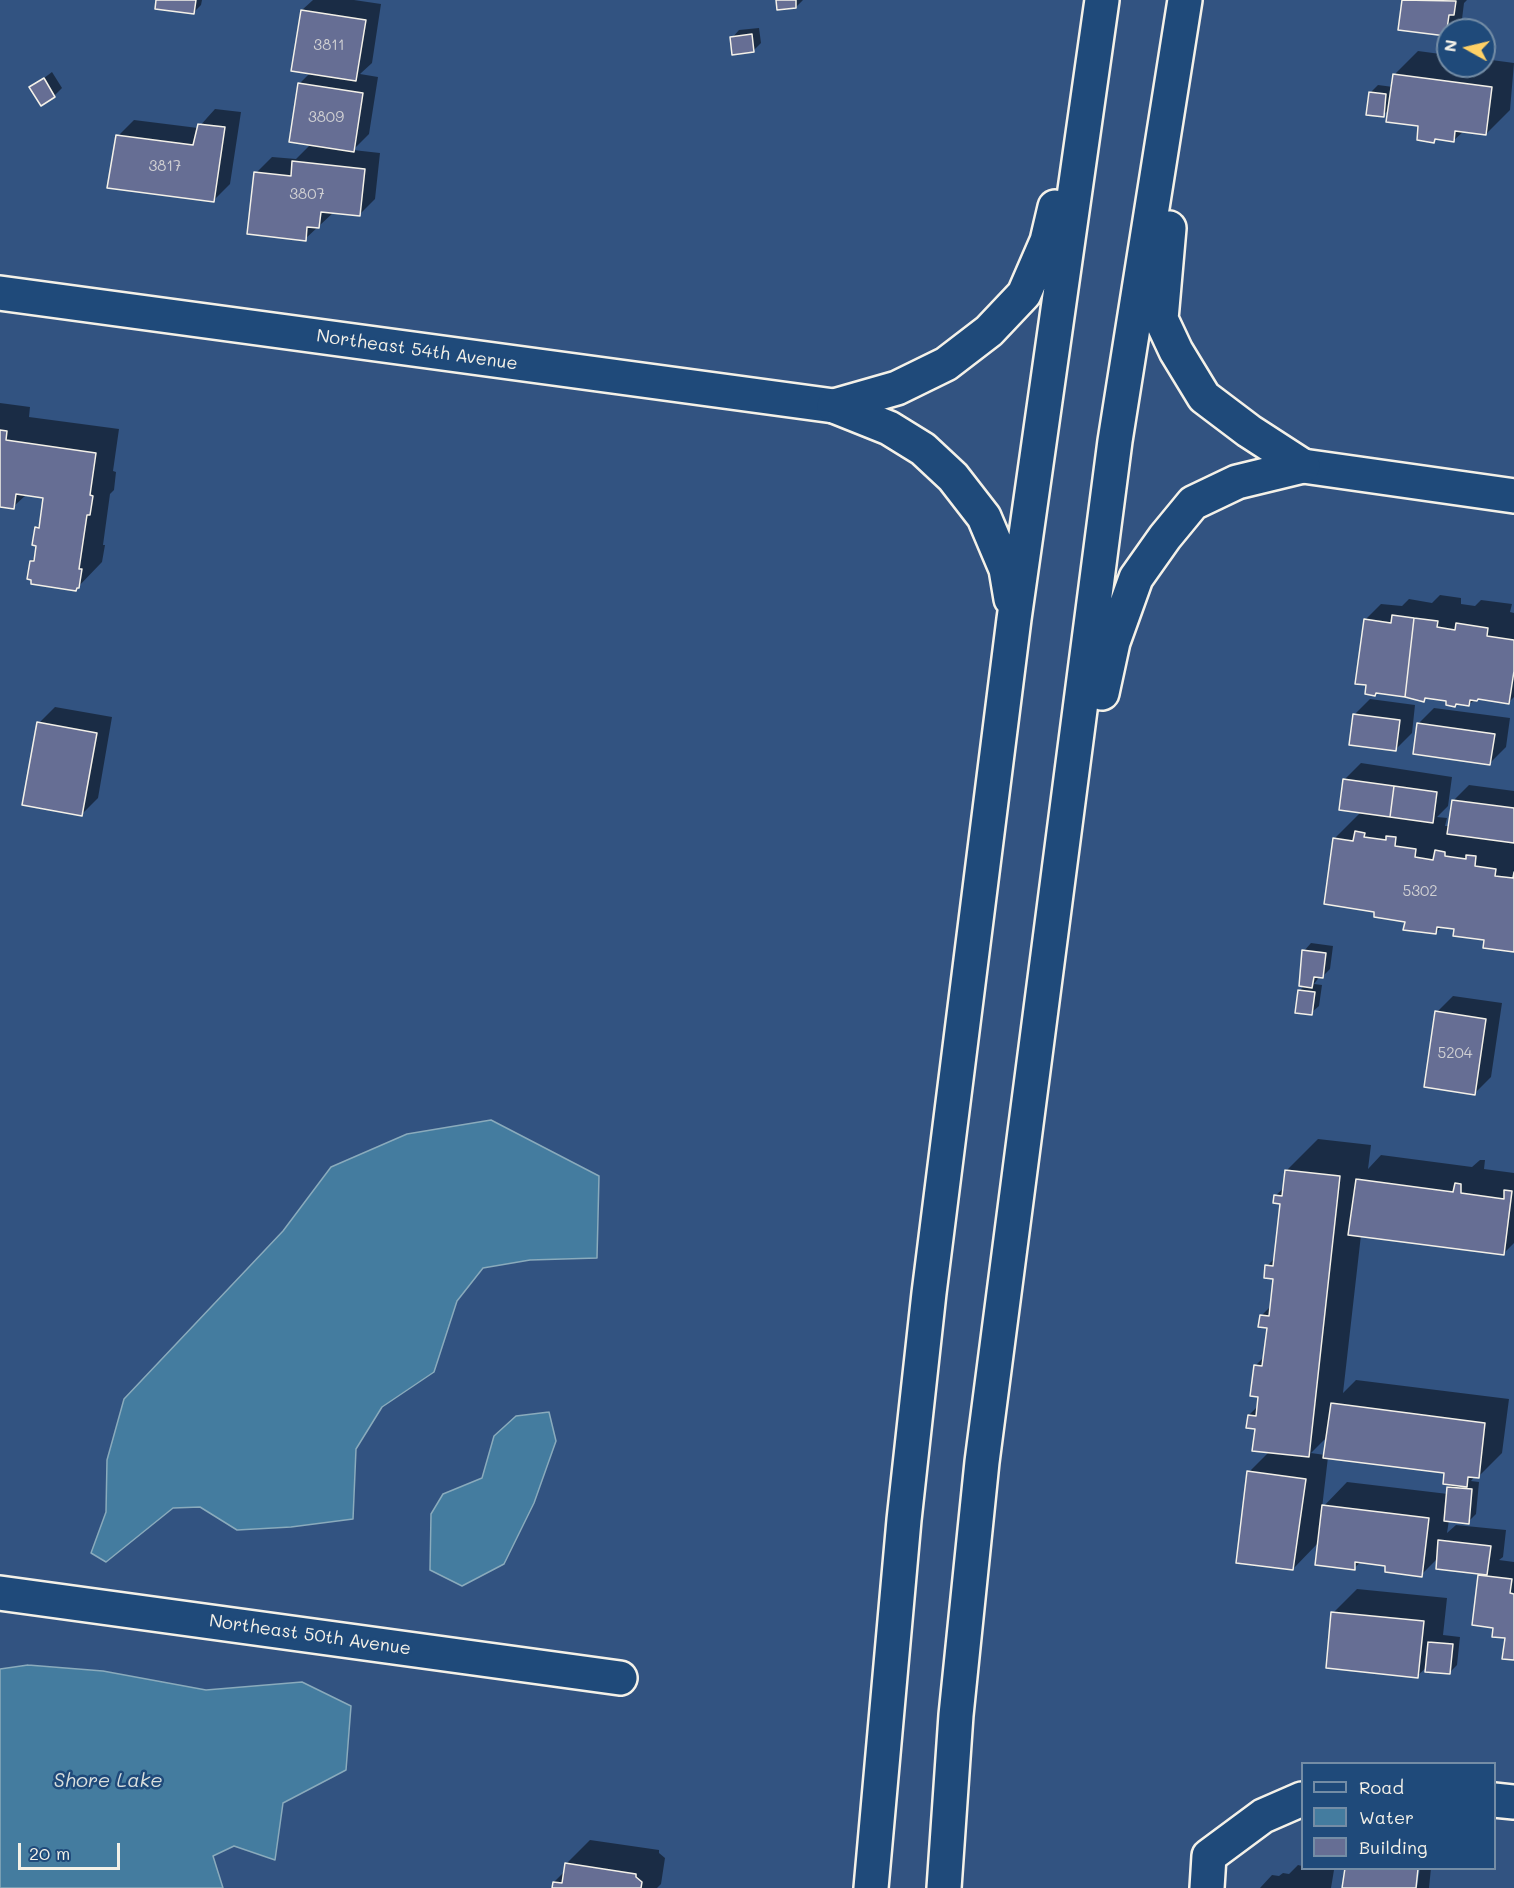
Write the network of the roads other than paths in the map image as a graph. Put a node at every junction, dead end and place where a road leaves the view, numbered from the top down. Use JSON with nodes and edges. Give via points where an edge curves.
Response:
{"nodes":[{"id":1,"x":1101,"y":0,"type":"edge"},
{"id":2,"x":1185,"y":0,"type":"edge"},
{"id":3,"x":1190,"y":0,"type":"edge"},
{"id":4,"x":0,"y":293,"type":"edge"},
{"id":5,"x":834,"y":406,"type":"junction"},
{"id":6,"x":1304,"y":466,"type":"junction"},
{"id":7,"x":1514,"y":496,"type":"edge"},
{"id":8,"x":1014,"y":619,"type":"junction"},
{"id":9,"x":1043,"y":995,"type":"junction"},
{"id":10,"x":0,"y":1593,"type":"edge"},
{"id":11,"x":620,"y":1678,"type":"dead end"},
{"id":12,"x":1301,"y":1799,"type":"edge"},
{"id":13,"x":1496,"y":1800,"type":"edge"},
{"id":14,"x":1514,"y":1802,"type":"edge"},
{"id":15,"x":870,"y":1888,"type":"edge"},
{"id":16,"x":944,"y":1888,"type":"edge"},
{"id":17,"x":1207,"y":1888,"type":"edge"}],
"edges":[{"from":1,"to":5,"type":"main road","via":[[1047,241],[1024,294],[989,331],[945,364],[897,388]]},
{"from":1,"to":8,"type":"main road"},
{"from":2,"to":9,"type":"main road","via":[[1115,441]]},
{"from":3,"to":6,"type":"main road","via":[[1161,319],[1204,397]]},
{"from":4,"to":5,"type":"main road","name":"Northeast 54th Avenue"},
{"from":5,"to":8,"type":"main road","via":[[889,428],[923,449],[953,477],[984,518],[1006,568]]},
{"from":6,"to":7,"type":"main road"},
{"from":6,"to":9,"type":"main road","via":[[1237,482],[1193,503],[1136,578],[1113,642]]},
{"from":8,"to":15,"type":"main road","via":[[929,1293]]},
{"from":9,"to":16,"type":"main road","via":[[982,1462],[956,1715]]},
{"from":10,"to":11,"type":"main road","name":"Northeast 50th Avenue"},
{"from":12,"to":17,"type":"main road","via":[[1263,1816],[1209,1856]]},
{"from":13,"to":14,"type":"main road"}]}
